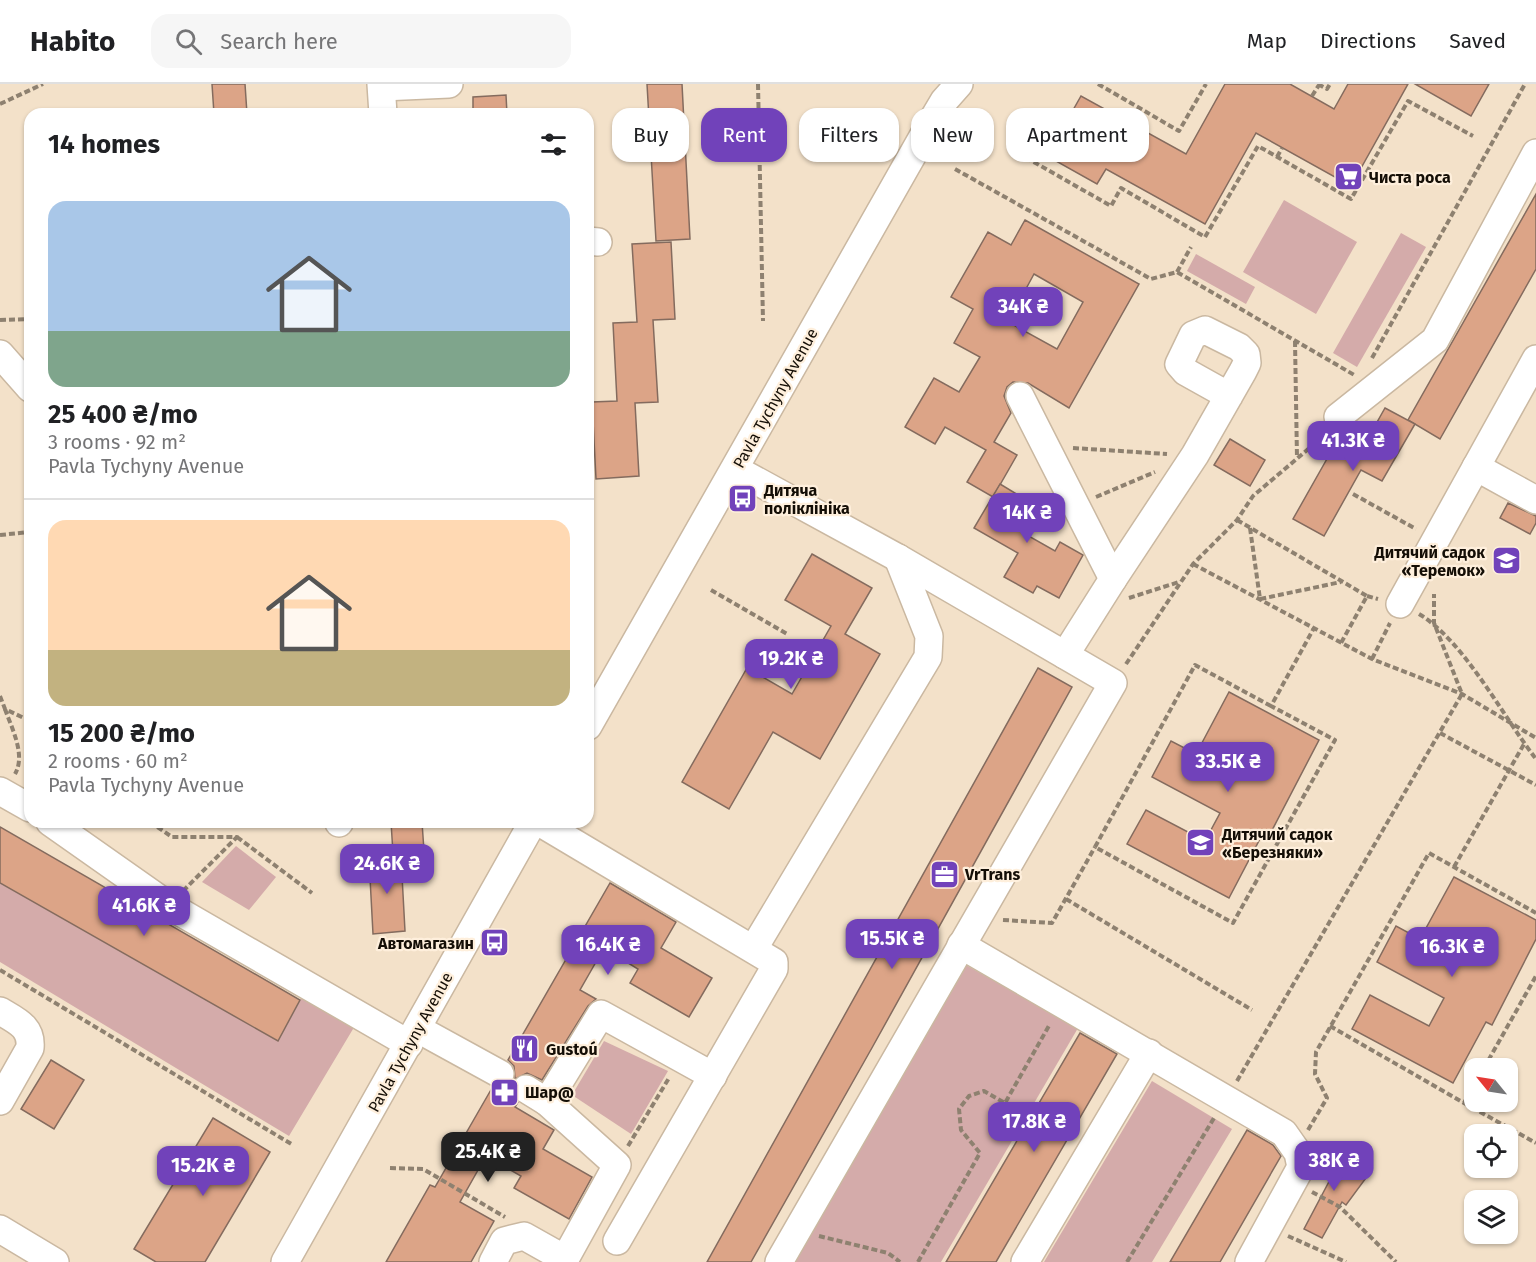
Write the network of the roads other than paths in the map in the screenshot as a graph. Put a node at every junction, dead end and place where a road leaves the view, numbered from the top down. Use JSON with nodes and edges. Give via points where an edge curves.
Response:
{"nodes":[{"id":1,"x":449,"y":84,"type":"edge"},
{"id":2,"x":382,"y":85,"type":"edge"},
{"id":3,"x":950,"y":90,"type":"edge"},
{"id":4,"x":383,"y":108,"type":"edge"},
{"id":5,"x":1536,"y":153,"type":"edge"},
{"id":6,"x":0,"y":354,"type":"edge"},
{"id":7,"x":1536,"y":359,"type":"edge"},
{"id":8,"x":24,"y":381,"type":"edge"},
{"id":9,"x":1020,"y":396,"type":"dead end"},
{"id":10,"x":1229,"y":396,"type":"dead end"},
{"id":11,"x":1338,"y":417,"type":"road end"},
{"id":12,"x":1476,"y":466,"type":"junction"},
{"id":13,"x":735,"y":469,"type":"junction"},
{"id":14,"x":1536,"y":500,"type":"edge"},
{"id":15,"x":898,"y":558,"type":"junction"},
{"id":16,"x":1113,"y":579,"type":"junction"},
{"id":17,"x":1400,"y":604,"type":"road end"},
{"id":18,"x":1065,"y":655,"type":"junction"},
{"id":19,"x":594,"y":716,"type":"edge"},
{"id":20,"x":2,"y":792,"type":"edge"},
{"id":21,"x":24,"y":805,"type":"edge"},
{"id":22,"x":59,"y":828,"type":"edge"},
{"id":23,"x":530,"y":828,"type":"edge"},
{"id":24,"x":549,"y":828,"type":"edge"},
{"id":25,"x":961,"y":945,"type":"junction"},
{"id":26,"x":754,"y":948,"type":"junction"},
{"id":27,"x":0,"y":1011,"type":"edge"},
{"id":28,"x":413,"y":1036,"type":"junction"},
{"id":29,"x":1149,"y":1053,"type":"junction"},
{"id":30,"x":500,"y":1074,"type":"dead end"},
{"id":31,"x":713,"y":1076,"type":"junction"},
{"id":32,"x":0,"y":1101,"type":"edge"},
{"id":33,"x":0,"y":1229,"type":"edge"},
{"id":34,"x":617,"y":1241,"type":"dead end"},
{"id":35,"x":55,"y":1262,"type":"edge"},
{"id":36,"x":285,"y":1262,"type":"edge"},
{"id":37,"x":493,"y":1262,"type":"edge"},
{"id":38,"x":779,"y":1262,"type":"edge"},
{"id":39,"x":1026,"y":1262,"type":"edge"},
{"id":40,"x":1249,"y":1262,"type":"edge"}],
"edges":[{"from":1,"to":2,"type":"street"},
{"from":2,"to":4,"type":"street"},
{"from":3,"to":13,"type":"street","name":"Pavla Tychyny Avenue"},
{"from":5,"to":11,"type":"street","via":[[1435,340]]},
{"from":6,"to":8,"type":"street"},
{"from":7,"to":12,"type":"street"},
{"from":9,"to":16,"type":"street"},
{"from":10,"to":16,"type":"street"},
{"from":12,"to":14,"type":"street"},
{"from":12,"to":17,"type":"street"},
{"from":13,"to":15,"type":"street"},
{"from":13,"to":19,"type":"street","name":"Pavla Tychyny Avenue"},
{"from":15,"to":18,"type":"street"},
{"from":15,"to":26,"type":"street","via":[[929,636],[928,657]]},
{"from":16,"to":18,"type":"street"},
{"from":18,"to":25,"type":"street","via":[[1113,683]]},
{"from":20,"to":21,"type":"street"},
{"from":22,"to":28,"type":"street","via":[[168,905]]},
{"from":23,"to":28,"type":"street","name":"Pavla Tychyny Avenue"},
{"from":24,"to":26,"type":"street"},
{"from":25,"to":29,"type":"street"},
{"from":25,"to":38,"type":"street"},
{"from":26,"to":31,"type":"street","via":[[772,960],[774,969]]},
{"from":27,"to":32,"type":"street","via":[[23,1025],[31,1038],[30,1048]]},
{"from":28,"to":30,"type":"street"},
{"from":28,"to":36,"type":"street","name":"Pavla Tychyny Avenue"},
{"from":29,"to":39,"type":"street"},
{"from":29,"to":40,"type":"street","via":[[1278,1128],[1295,1149],[1301,1167]]},
{"from":31,"to":34,"type":"street"},
{"from":31,"to":37,"type":"street","via":[[601,1014],[537,1095],[617,1165],[565,1258],[524,1236],[504,1241]]},
{"from":33,"to":35,"type":"street"}]}
